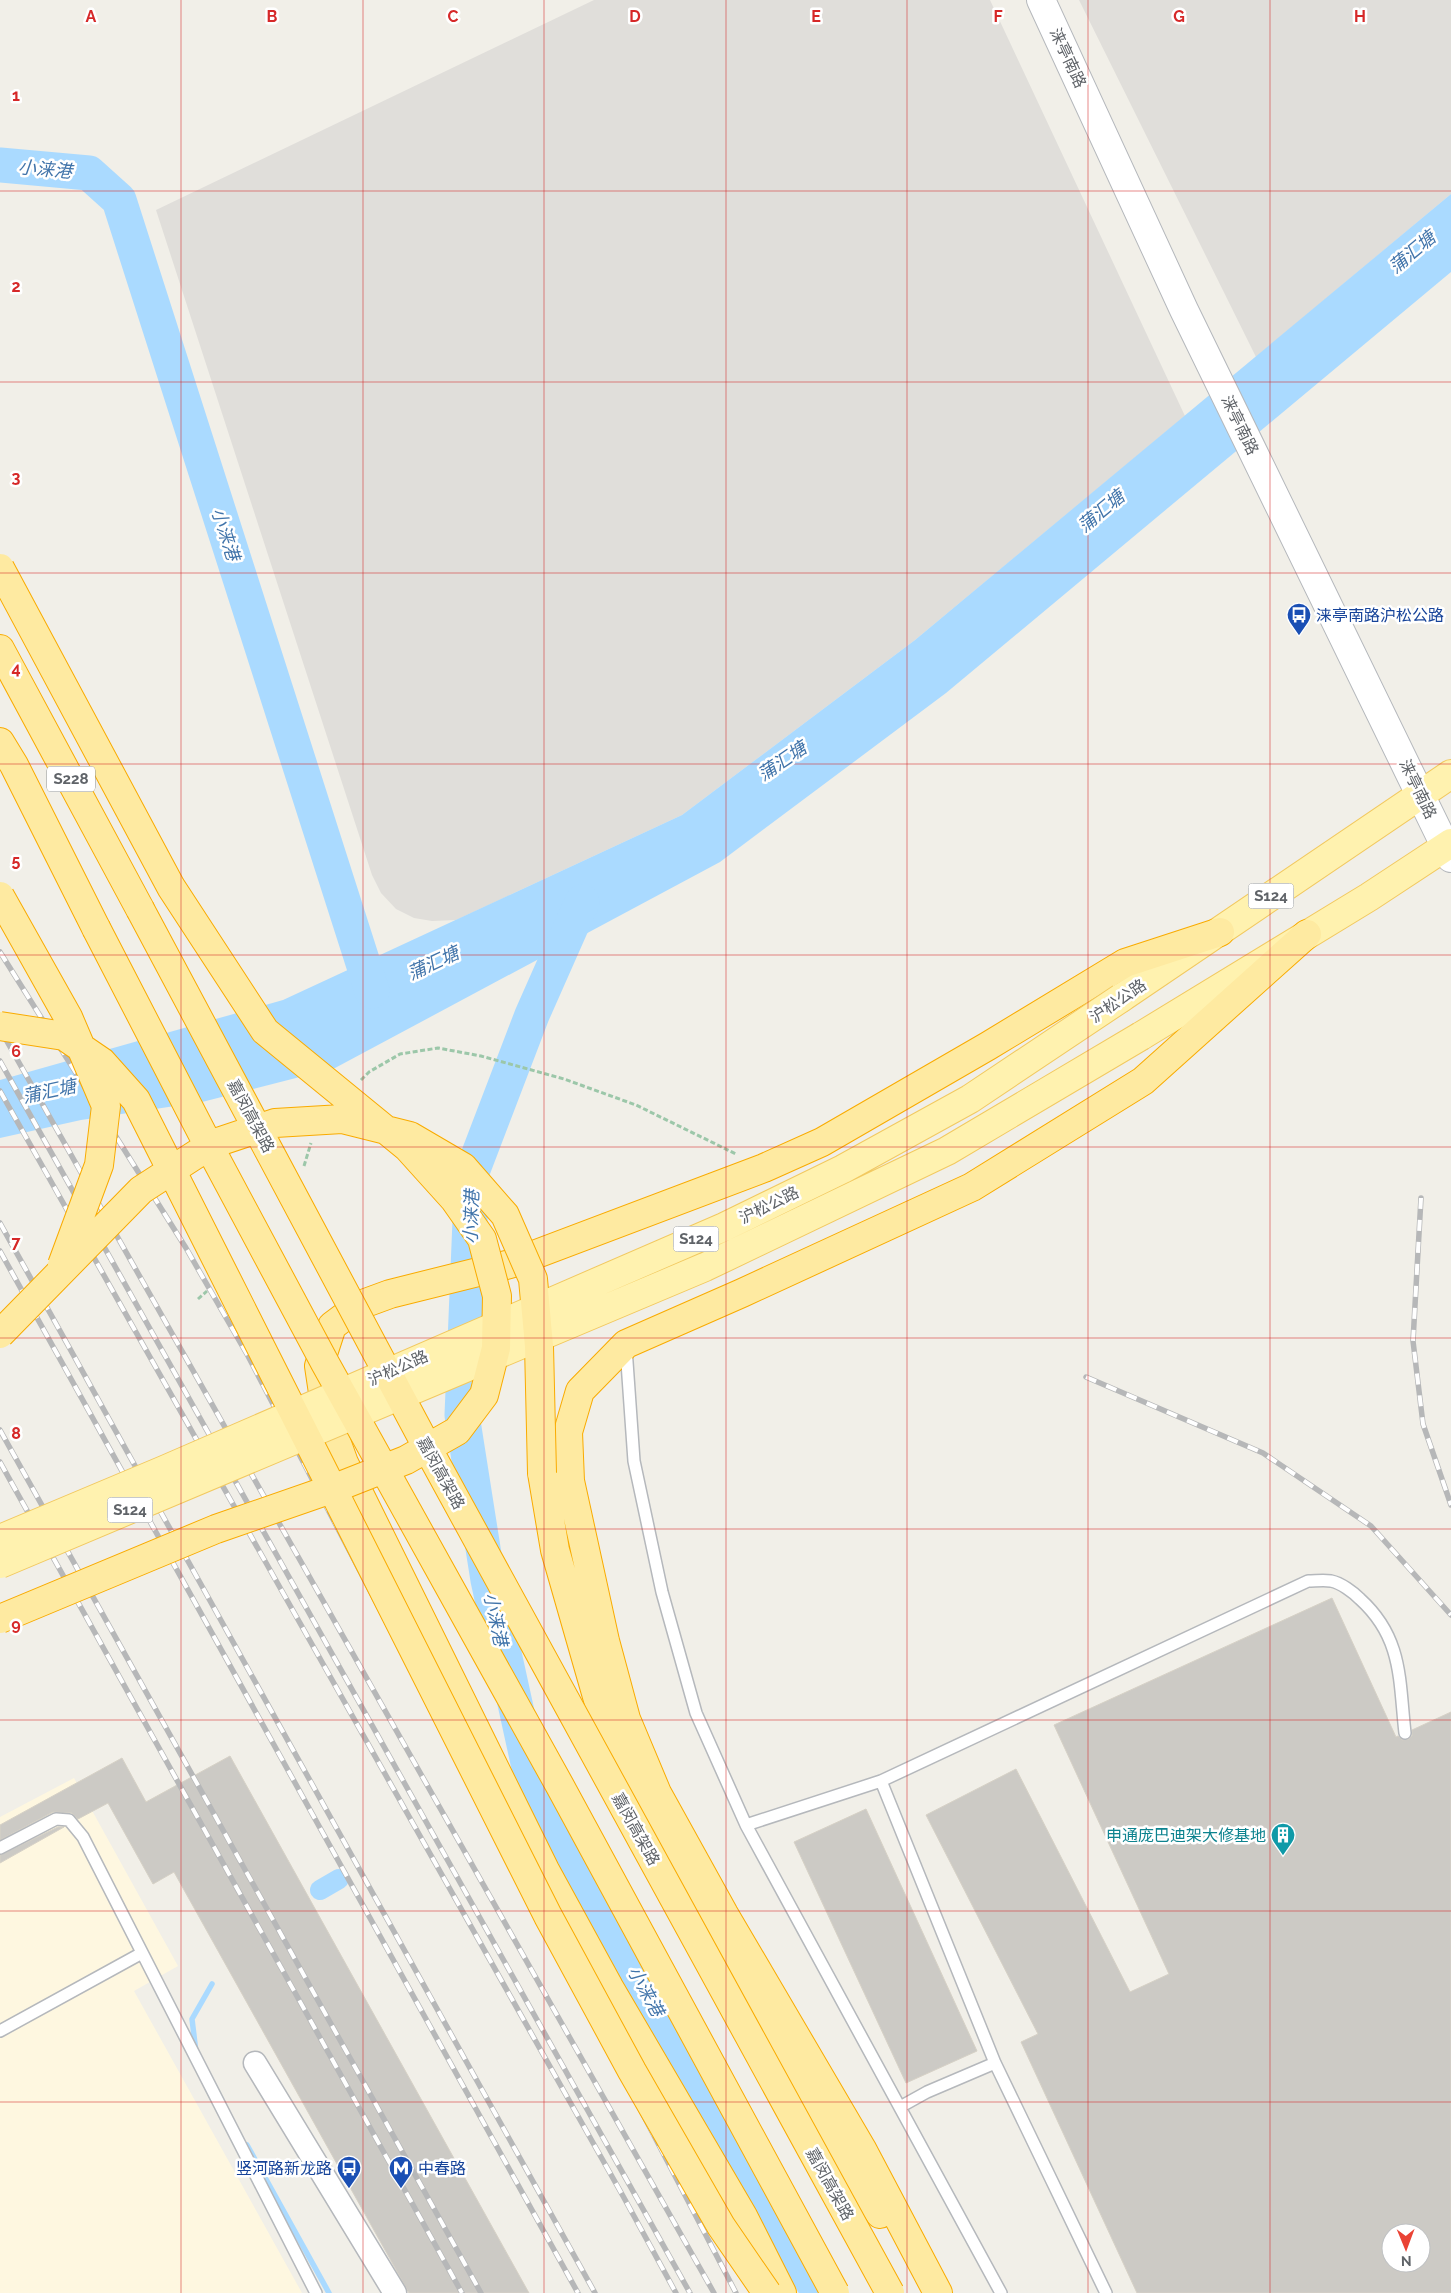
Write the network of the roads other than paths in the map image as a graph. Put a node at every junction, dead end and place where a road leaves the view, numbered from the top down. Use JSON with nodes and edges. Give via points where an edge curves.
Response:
{"nodes":[{"id":1,"x":1041,"y":0,"type":"edge"},
{"id":2,"x":0,"y":568,"type":"edge"},
{"id":3,"x":0,"y":649,"type":"edge"},
{"id":4,"x":0,"y":742,"type":"edge"},
{"id":5,"x":1451,"y":774,"type":"edge"},
{"id":6,"x":1421,"y":795,"type":"junction"},
{"id":7,"x":1449,"y":849,"type":"edge"},
{"id":8,"x":0,"y":896,"type":"edge"},
{"id":9,"x":1220,"y":932,"type":"junction"},
{"id":10,"x":1307,"y":934,"type":"junction"},
{"id":11,"x":0,"y":1026,"type":"edge"},
{"id":12,"x":58,"y":1273,"type":"junction"},
{"id":13,"x":0,"y":1334,"type":"edge"},
{"id":14,"x":626,"y":1344,"type":"junction"},
{"id":15,"x":0,"y":1538,"type":"edge"},
{"id":16,"x":0,"y":1564,"type":"edge"},
{"id":17,"x":0,"y":1619,"type":"edge"},
{"id":18,"x":1405,"y":1733,"type":"dead end"},
{"id":19,"x":881,"y":1781,"type":"junction"},
{"id":20,"x":746,"y":1825,"type":"junction"},
{"id":21,"x":0,"y":1848,"type":"edge"},
{"id":22,"x":142,"y":1953,"type":"junction"},
{"id":23,"x":0,"y":2031,"type":"edge"},
{"id":24,"x":995,"y":2062,"type":"junction"},
{"id":25,"x":255,"y":2063,"type":"dead end"},
{"id":26,"x":900,"y":2107,"type":"junction"},
{"id":27,"x":316,"y":2293,"type":"edge"},
{"id":28,"x":395,"y":2293,"type":"edge"},
{"id":29,"x":767,"y":2293,"type":"edge"},
{"id":30,"x":782,"y":2293,"type":"edge"},
{"id":31,"x":835,"y":2293,"type":"edge"},
{"id":32,"x":890,"y":2293,"type":"edge"},
{"id":33,"x":936,"y":2293,"type":"edge"},
{"id":34,"x":1001,"y":2293,"type":"edge"},
{"id":35,"x":1106,"y":2293,"type":"edge"}],
"edges":[{"from":1,"to":6,"type":"street","name":"涞亭南路","via":[[1184,310]]},
{"from":2,"to":17,"type":"highway","bridge":true,"via":[[171,888],[265,1032],[408,1148],[454,1199],[482,1239],[497,1296],[496,1348],[484,1395],[457,1431],[406,1460],[331,1490],[216,1529]]},
{"from":3,"to":32,"type":"highway","name":"嘉闵高架路","number":"S228","bridge":true,"via":[[400,1399]]},
{"from":4,"to":31,"type":"highway","number":"S228","bridge":true,"via":[[307,1329]]},
{"from":5,"to":6,"type":"main road","name":"沪松公路","number":"S124"},
{"from":6,"to":7,"type":"street","name":"涞亭南路"},
{"from":6,"to":9,"type":"main road","name":"沪松公路","number":"S124"},
{"from":7,"to":10,"type":"main road","name":"沪松公路","number":"S124"},
{"from":8,"to":12,"type":"highway","bridge":true,"via":[[68,1017],[106,1106],[99,1165]]},
{"from":9,"to":15,"type":"main road","name":"沪松公路","number":"S124","bridge":true,"via":[[970,1099],[843,1169],[733,1223]]},
{"from":9,"to":30,"type":"highway","via":[[1125,963],[822,1142],[764,1168],[510,1264],[397,1292],[360,1305],[332,1326],[319,1366],[326,1413],[348,1472],[544,1870],[743,2216]]},
{"from":10,"to":14,"type":"highway","via":[[1143,1081],[972,1187]]},
{"from":10,"to":16,"type":"main road","name":"沪松公路","number":"S124","bridge":true,"via":[[947,1151],[705,1267]]},
{"from":11,"to":29,"type":"highway","bridge":true,"via":[[64,1036],[102,1062],[136,1100],[548,1916],[632,2072],[721,2226]]},
{"from":12,"to":13,"type":"highway","bridge":true},
{"from":12,"to":33,"type":"highway","bridge":true,"via":[[142,1190],[212,1144],[275,1123],[342,1119],[410,1136],[463,1167],[505,1215],[533,1279],[539,1346],[542,1473],[555,1550],[600,1707],[661,1845],[734,1974],[841,2160]]},
{"from":14,"to":20,"type":"lane","via":[[634,1461],[662,1592],[696,1712]]},
{"from":14,"to":33,"type":"highway","via":[[580,1391],[568,1432],[570,1481],[605,1641],[626,1719],[657,1793],[862,2149]]},
{"from":18,"to":19,"type":"lane","via":[[1395,1651],[1386,1630],[1371,1609],[1352,1592],[1332,1581],[1308,1581]]},
{"from":19,"to":20,"type":"lane"},
{"from":19,"to":24,"type":"lane"},
{"from":20,"to":26,"type":"lane"},
{"from":21,"to":22,"type":"lane","via":[[56,1819],[70,1820],[83,1837]]},
{"from":22,"to":23,"type":"lane"},
{"from":22,"to":27,"type":"lane"},
{"from":24,"to":26,"type":"lane"},
{"from":24,"to":35,"type":"lane"},
{"from":25,"to":28,"type":"street"},
{"from":26,"to":34,"type":"lane"}]}
